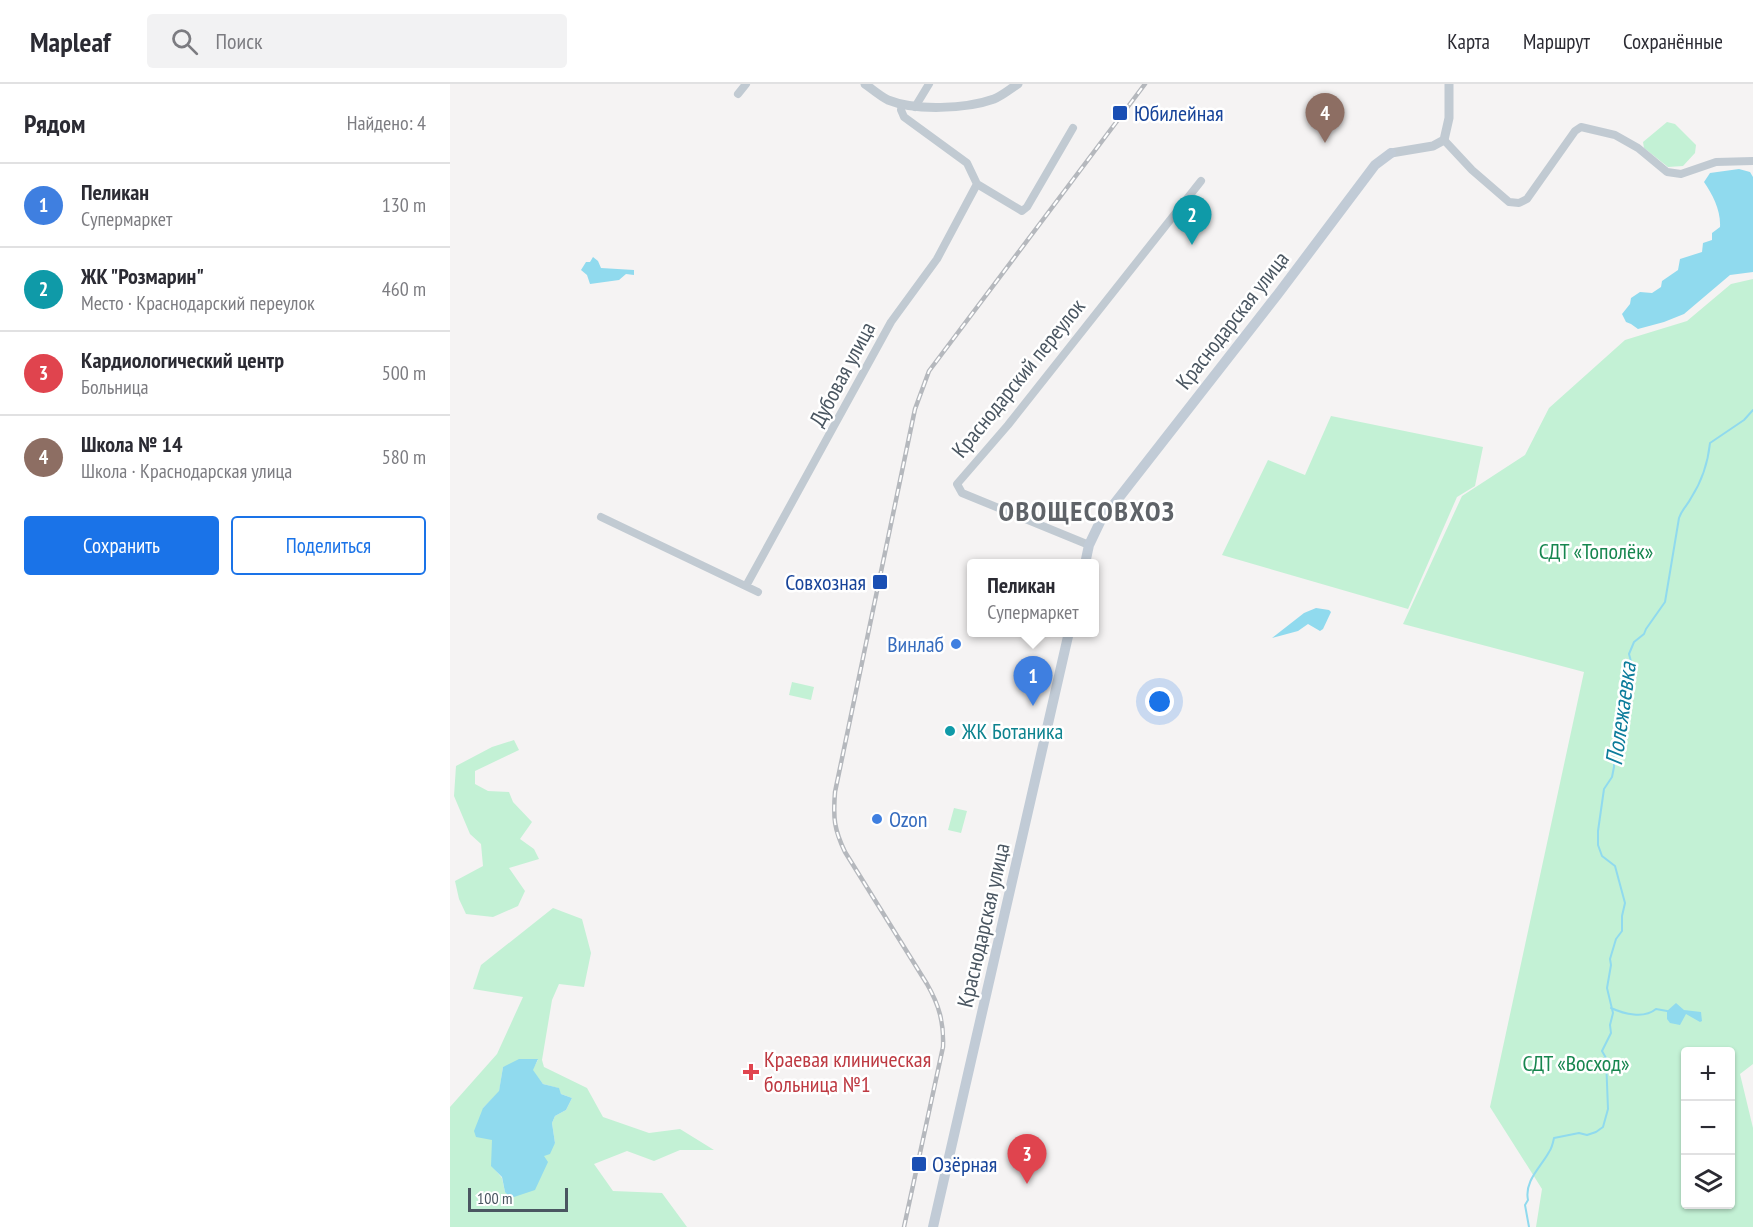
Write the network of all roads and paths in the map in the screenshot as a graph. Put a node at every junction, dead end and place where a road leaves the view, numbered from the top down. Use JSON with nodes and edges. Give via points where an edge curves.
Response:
{"nodes":[{"id":1,"x":746,"y":84,"type":"edge"},
{"id":2,"x":865,"y":84,"type":"edge"},
{"id":3,"x":929,"y":84,"type":"edge"},
{"id":4,"x":1018,"y":84,"type":"edge"},
{"id":5,"x":1449,"y":84,"type":"edge"},
{"id":6,"x":738,"y":94,"type":"dead end"},
{"id":7,"x":902,"y":104,"type":"junction"},
{"id":8,"x":915,"y":107,"type":"junction"},
{"id":9,"x":1073,"y":128,"type":"dead end"},
{"id":10,"x":1444,"y":140,"type":"junction"},
{"id":11,"x":1391,"y":153,"type":"joint"},
{"id":12,"x":1753,"y":161,"type":"edge"},
{"id":13,"x":1201,"y":181,"type":"dead end"},
{"id":14,"x":977,"y":184,"type":"junction"},
{"id":15,"x":601,"y":517,"type":"dead end"},
{"id":16,"x":1089,"y":545,"type":"junction"},
{"id":17,"x":1086,"y":559,"type":"edge"},
{"id":18,"x":746,"y":586,"type":"junction"},
{"id":19,"x":758,"y":592,"type":"dead end"},
{"id":20,"x":1068,"y":637,"type":"edge"},
{"id":21,"x":933,"y":1227,"type":"edge"}],
"edges":[{"from":1,"to":6,"type":"street"},
{"from":2,"to":7,"type":"street","via":[[886,99]]},
{"from":3,"to":8,"type":"street"},
{"from":4,"to":8,"type":"street","via":[[982,102]]},
{"from":5,"to":10,"type":"street","via":[[1449,118]]},
{"from":7,"to":8,"type":"street"},
{"from":7,"to":14,"type":"street","via":[[904,117],[967,163]]},
{"from":9,"to":14,"type":"street","via":[[1022,211]]},
{"from":10,"to":11,"type":"street","name":"Краснодарская улица","via":[[1433,146]]},
{"from":10,"to":12,"type":"street","via":[[1509,202],[1519,203],[1527,200],[1581,127],[1615,135],[1667,172],[1681,174],[1716,162]]},
{"from":11,"to":16,"type":"main road","name":"Краснодарская улица","via":[[1375,165],[1100,522]]},
{"from":13,"to":16,"type":"street","name":"Краснодарский переулок","via":[[957,484],[962,493]]},
{"from":14,"to":18,"type":"street","name":"Дубовая улица","via":[[937,259],[891,322]]},
{"from":15,"to":18,"type":"street"},
{"from":16,"to":17,"type":"main road","name":"Краснодарская улица"},
{"from":18,"to":19,"type":"street"},
{"from":20,"to":21,"type":"main road","name":"Краснодарская улица"}]}
